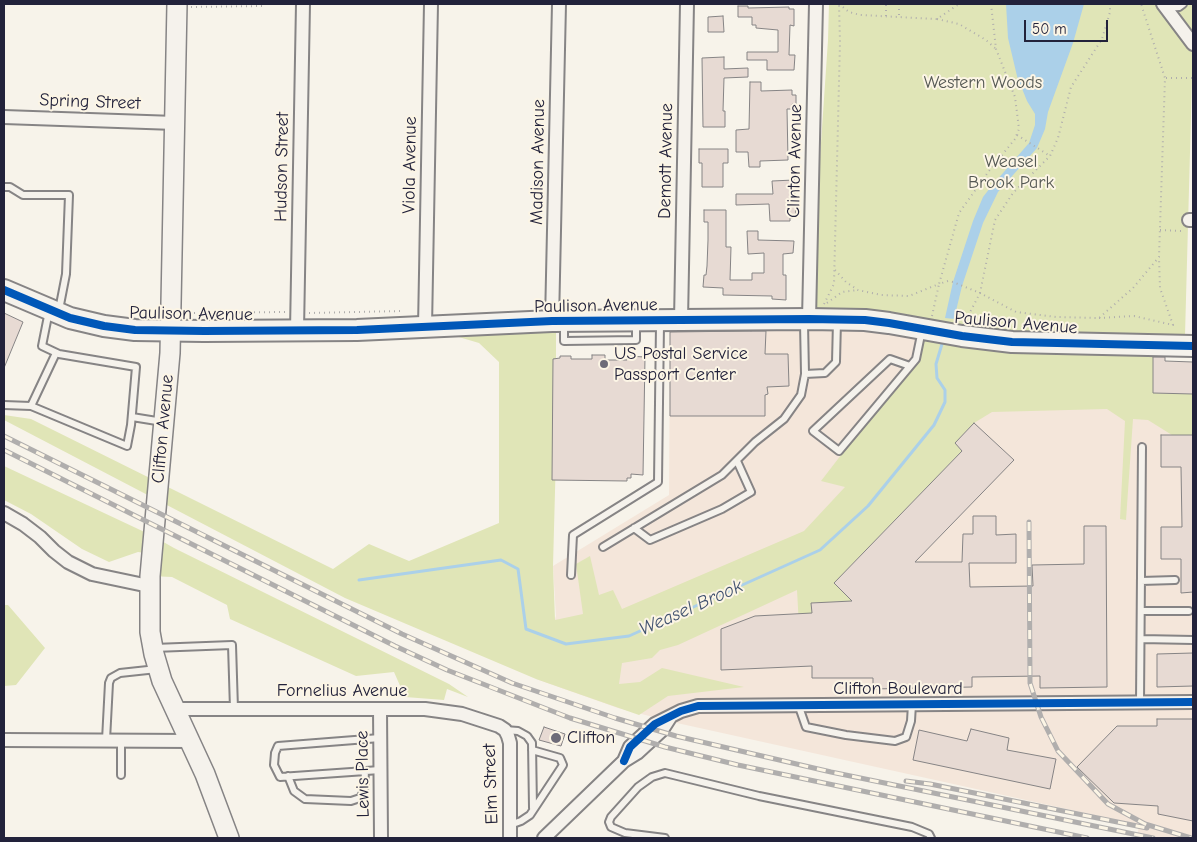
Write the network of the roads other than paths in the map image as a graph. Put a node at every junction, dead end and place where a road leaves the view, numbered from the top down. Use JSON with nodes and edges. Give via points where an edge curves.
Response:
{"nodes":[{"id":1,"x":303,"y":4,"type":"edge"},
{"id":2,"x":431,"y":4,"type":"edge"},
{"id":3,"x":559,"y":4,"type":"edge"},
{"id":4,"x":687,"y":4,"type":"edge"},
{"id":5,"x":816,"y":4,"type":"edge"},
{"id":6,"x":1183,"y":4,"type":"edge"},
{"id":7,"x":184,"y":5,"type":"edge"},
{"id":8,"x":1165,"y":6,"type":"edge"},
{"id":9,"x":1193,"y":44,"type":"edge"},
{"id":10,"x":4,"y":117,"type":"edge"},
{"id":11,"x":176,"y":123,"type":"junction"},
{"id":12,"x":4,"y":187,"type":"edge"},
{"id":13,"x":4,"y":290,"type":"edge"},
{"id":14,"x":54,"y":312,"type":"junction"},
{"id":15,"x":811,"y":315,"type":"junction"},
{"id":16,"x":837,"y":319,"type":"junction"},
{"id":17,"x":660,"y":320,"type":"junction"},
{"id":18,"x":681,"y":320,"type":"junction"},
{"id":19,"x":558,"y":321,"type":"junction"},
{"id":20,"x":927,"y":323,"type":"junction"},
{"id":21,"x":425,"y":326,"type":"junction"},
{"id":22,"x":296,"y":330,"type":"junction"},
{"id":23,"x":169,"y":331,"type":"junction"},
{"id":24,"x":1193,"y":346,"type":"edge"},
{"id":25,"x":56,"y":353,"type":"junction"},
{"id":26,"x":910,"y":366,"type":"junction"},
{"id":27,"x":805,"y":374,"type":"junction"},
{"id":28,"x":4,"y":405,"type":"edge"},
{"id":29,"x":31,"y":406,"type":"junction"},
{"id":30,"x":132,"y":417,"type":"junction"},
{"id":31,"x":164,"y":422,"type":"junction"},
{"id":32,"x":1142,"y":446,"type":"dead end"},
{"id":33,"x":737,"y":461,"type":"junction"},
{"id":34,"x":4,"y":513,"type":"edge"},
{"id":35,"x":634,"y":528,"type":"junction"},
{"id":36,"x":603,"y":547,"type":"dead end"},
{"id":37,"x":571,"y":575,"type":"dead end"},
{"id":38,"x":1175,"y":580,"type":"dead end"},
{"id":39,"x":1141,"y":581,"type":"junction"},
{"id":40,"x":149,"y":586,"type":"junction"},
{"id":41,"x":1141,"y":611,"type":"junction"},
{"id":42,"x":1190,"y":611,"type":"dead end"},
{"id":43,"x":1141,"y":639,"type":"junction"},
{"id":44,"x":1193,"y":640,"type":"edge"},
{"id":45,"x":153,"y":648,"type":"junction"},
{"id":46,"x":158,"y":668,"type":"junction"},
{"id":47,"x":1140,"y":702,"type":"junction"},
{"id":48,"x":1193,"y":702,"type":"edge"},
{"id":49,"x":798,"y":704,"type":"junction"},
{"id":50,"x":912,"y":704,"type":"junction"},
{"id":51,"x":175,"y":708,"type":"junction"},
{"id":52,"x":234,"y":709,"type":"junction"},
{"id":53,"x":380,"y":709,"type":"junction"},
{"id":54,"x":505,"y":730,"type":"junction"},
{"id":55,"x":380,"y":738,"type":"junction"},
{"id":56,"x":4,"y":740,"type":"edge"},
{"id":57,"x":106,"y":740,"type":"junction"},
{"id":58,"x":120,"y":740,"type":"junction"},
{"id":59,"x":191,"y":741,"type":"junction"},
{"id":60,"x":532,"y":750,"type":"junction"},
{"id":61,"x":380,"y":770,"type":"junction"},
{"id":62,"x":365,"y":771,"type":"junction"},
{"id":63,"x":121,"y":775,"type":"dead end"},
{"id":64,"x":288,"y":776,"type":"junction"},
{"id":65,"x":533,"y":808,"type":"junction"},
{"id":66,"x":510,"y":825,"type":"junction"},
{"id":67,"x":229,"y":838,"type":"edge"},
{"id":68,"x":381,"y":838,"type":"edge"},
{"id":69,"x":510,"y":838,"type":"edge"},
{"id":70,"x":544,"y":838,"type":"edge"},
{"id":71,"x":665,"y":838,"type":"edge"},
{"id":72,"x":931,"y":838,"type":"edge"}],
"edges":[{"from":1,"to":22,"type":"street","name":"Hudson Street"},
{"from":2,"to":21,"type":"street","name":"Viola Avenue"},
{"from":3,"to":19,"type":"street","name":"Madison Avenue"},
{"from":4,"to":18,"type":"street","name":"Demott Avenue"},
{"from":5,"to":15,"type":"street","name":"Clinton Avenue"},
{"from":6,"to":8,"type":"lane","via":[[1179,7]]},
{"from":7,"to":11,"type":"main road","name":"Clifton Avenue"},
{"from":8,"to":9,"type":"street"},
{"from":10,"to":11,"type":"street","name":"Spring Street"},
{"from":11,"to":23,"type":"main road","name":"Clifton Avenue"},
{"from":12,"to":14,"type":"lane","via":[[23,195],[69,195],[66,274]]},
{"from":13,"to":14,"type":"main road","name":"Paulison Avenue"},
{"from":14,"to":23,"type":"main road","name":"Paulison Avenue","via":[[104,326]]},
{"from":14,"to":25,"type":"lane","via":[[42,346]]},
{"from":15,"to":16,"type":"main road","name":"Paulison Avenue"},
{"from":15,"to":18,"type":"main road","name":"Paulison Avenue"},
{"from":15,"to":27,"type":"lane"},
{"from":16,"to":20,"type":"main road","name":"Paulison Avenue"},
{"from":16,"to":27,"type":"lane","via":[[836,362],[825,373]]},
{"from":17,"to":18,"type":"main road","name":"Paulison Avenue"},
{"from":17,"to":19,"type":"main road","name":"Paulison Avenue"},
{"from":17,"to":37,"type":"lane","via":[[658,482],[572,535]]},
{"from":19,"to":21,"type":"main road","name":"Paulison Avenue"},
{"from":20,"to":24,"type":"main road","name":"Paulison Avenue","via":[[962,336],[1012,342]]},
{"from":20,"to":26,"type":"lane","via":[[916,359]]},
{"from":21,"to":22,"type":"main road","name":"Paulison Avenue"},
{"from":22,"to":23,"type":"main road","name":"Paulison Avenue"},
{"from":23,"to":31,"type":"main road","name":"Clifton Avenue"},
{"from":25,"to":29,"type":"lane"},
{"from":25,"to":30,"type":"lane","via":[[136,367]]},
{"from":26,"to":26,"type":"lane","via":[[838,451],[813,431],[890,359]]},
{"from":27,"to":33,"type":"lane","via":[[800,395],[784,419]]},
{"from":28,"to":29,"type":"lane"},
{"from":29,"to":30,"type":"lane","via":[[127,446]]},
{"from":30,"to":31,"type":"lane"},
{"from":31,"to":40,"type":"main road","name":"Clifton Avenue"},
{"from":32,"to":39,"type":"lane"},
{"from":33,"to":35,"type":"lane","via":[[722,475]]},
{"from":33,"to":35,"type":"lane","via":[[751,492],[722,509],[650,540]]},
{"from":34,"to":40,"type":"street","via":[[29,528],[68,562],[92,574]]},
{"from":35,"to":36,"type":"lane"},
{"from":38,"to":39,"type":"lane"},
{"from":39,"to":41,"type":"lane"},
{"from":40,"to":45,"type":"main road","name":"Clifton Avenue"},
{"from":41,"to":42,"type":"lane"},
{"from":41,"to":43,"type":"lane"},
{"from":43,"to":44,"type":"lane"},
{"from":43,"to":47,"type":"lane"},
{"from":45,"to":46,"type":"main road","name":"Clifton Avenue"},
{"from":45,"to":52,"type":"lane","via":[[232,644]]},
{"from":46,"to":51,"type":"main road","name":"Clifton Avenue"},
{"from":46,"to":57,"type":"lane","via":[[120,673],[111,678]]},
{"from":47,"to":48,"type":"street","name":"Clifton Boulevard"},
{"from":47,"to":50,"type":"street","name":"Clifton Boulevard"},
{"from":49,"to":50,"type":"street","name":"Clifton Boulevard"},
{"from":49,"to":50,"type":"lane","via":[[806,727],[895,741],[906,737]]},
{"from":49,"to":70,"type":"street","name":"Clifton Boulevard","via":[[698,706],[655,724],[630,747],[624,760]]},
{"from":51,"to":52,"type":"street","name":"Fornelius Avenue"},
{"from":51,"to":59,"type":"main road","name":"Clifton Avenue"},
{"from":52,"to":53,"type":"street","name":"Fornelius Avenue"},
{"from":53,"to":54,"type":"street","name":"Fornelius Avenue","via":[[444,710]]},
{"from":53,"to":55,"type":"street","name":"Lewis Place"},
{"from":54,"to":60,"type":"lane","via":[[524,734],[530,739]]},
{"from":54,"to":66,"type":"street","name":"Elm Street","via":[[510,743]]},
{"from":55,"to":61,"type":"street","name":"Lewis Place"},
{"from":55,"to":64,"type":"lane","via":[[278,746],[274,766],[280,777]]},
{"from":56,"to":57,"type":"street"},
{"from":57,"to":58,"type":"street"},
{"from":58,"to":59,"type":"street"},
{"from":58,"to":63,"type":"lane"},
{"from":59,"to":67,"type":"main road","name":"Clifton Avenue"},
{"from":60,"to":65,"type":"lane"},
{"from":60,"to":65,"type":"lane","via":[[560,758],[563,763]]},
{"from":61,"to":62,"type":"lane"},
{"from":61,"to":68,"type":"street","name":"Lewis Place"},
{"from":62,"to":64,"type":"lane"},
{"from":62,"to":64,"type":"lane","via":[[364,792],[360,798],[351,801],[305,799],[294,791]]},
{"from":65,"to":66,"type":"lane","via":[[526,818]]},
{"from":66,"to":69,"type":"street","name":"Elm Street"},
{"from":71,"to":72,"type":"lane","via":[[625,833],[611,827],[609,822],[638,787],[665,773],[912,827]]}]}
